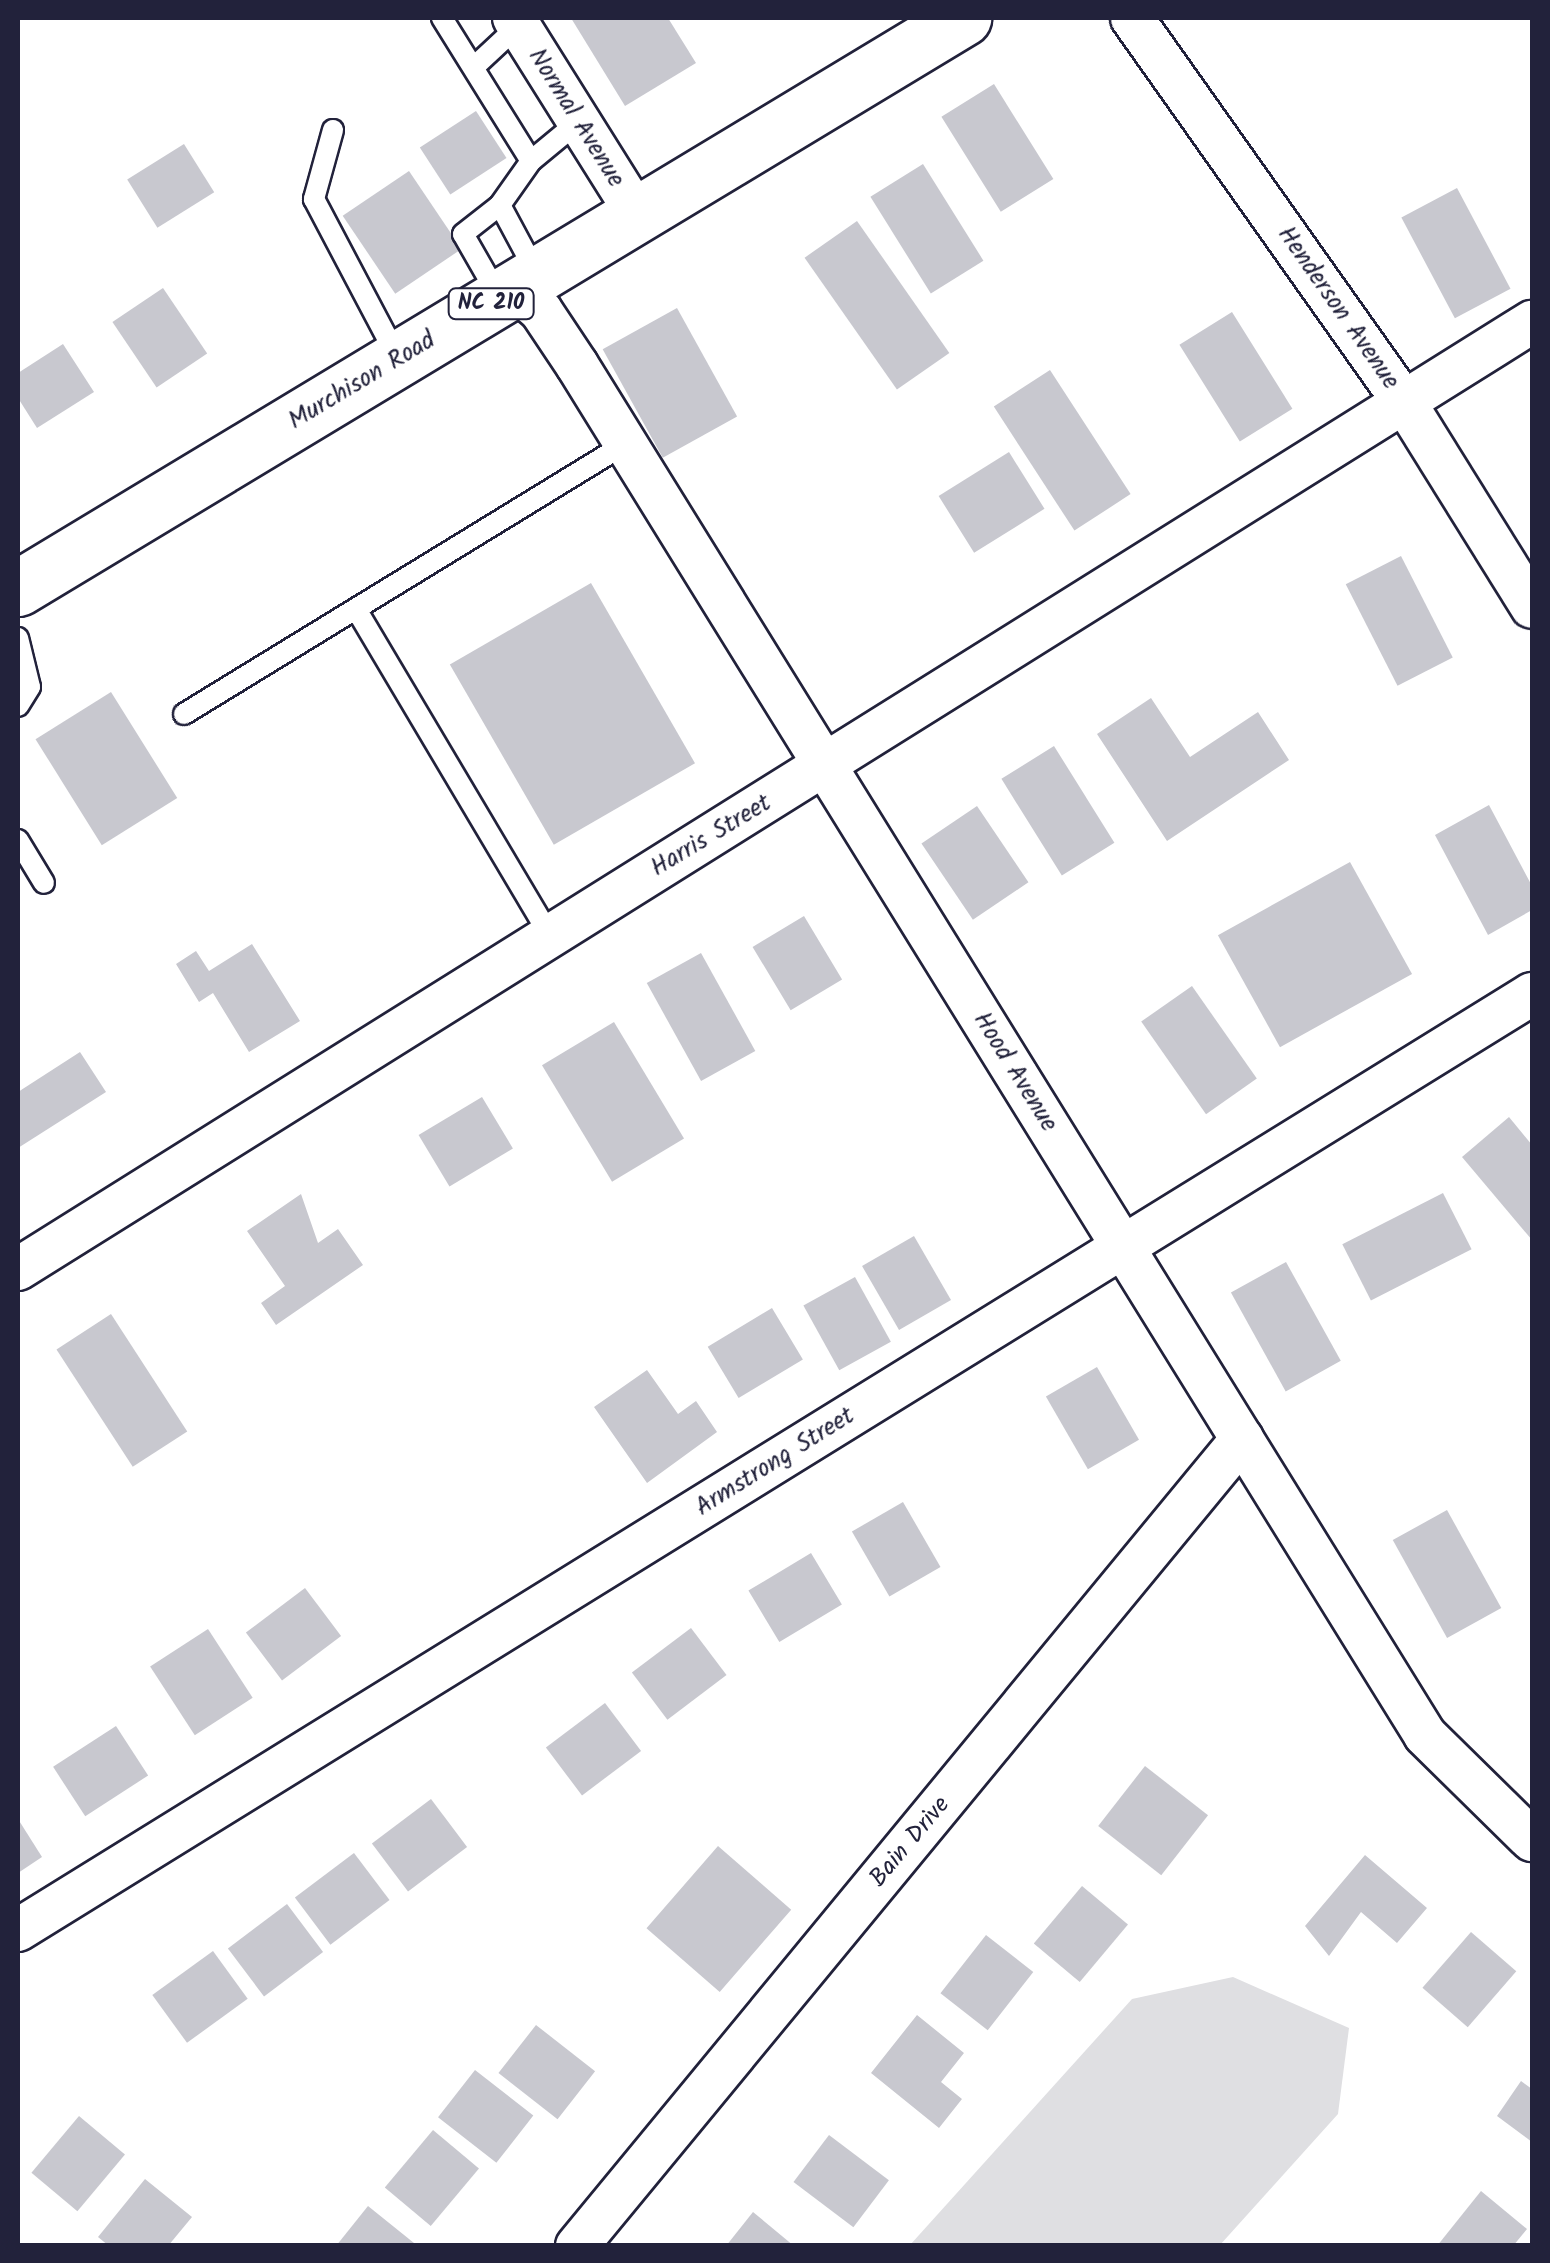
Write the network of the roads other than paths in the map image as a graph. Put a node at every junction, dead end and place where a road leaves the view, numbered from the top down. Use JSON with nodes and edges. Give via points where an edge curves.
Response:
{"nodes":[{"id":1,"x":442,"y":18,"type":"edge"},
{"id":2,"x":963,"y":18,"type":"edge"},
{"id":3,"x":1132,"y":18,"type":"edge"},
{"id":4,"x":516,"y":22,"type":"edge"},
{"id":5,"x":474,"y":67,"type":"junction"},
{"id":6,"x":577,"y":123,"type":"junction"},
{"id":7,"x":333,"y":130,"type":"dead end"},
{"id":8,"x":531,"y":161,"type":"junction"},
{"id":9,"x":500,"y":205,"type":"junction"},
{"id":10,"x":639,"y":218,"type":"junction"},
{"id":11,"x":518,"y":288,"type":"junction"},
{"id":12,"x":1532,"y":322,"type":"edge"},
{"id":13,"x":399,"y":360,"type":"junction"},
{"id":14,"x":1405,"y":404,"type":"junction"},
{"id":15,"x":626,"y":444,"type":"junction"},
{"id":16,"x":18,"y":588,"type":"edge"},
{"id":17,"x":1532,"y":606,"type":"edge"},
{"id":18,"x":356,"y":609,"type":"junction"},
{"id":19,"x":18,"y":638,"type":"edge"},
{"id":20,"x":18,"y":706,"type":"edge"},
{"id":21,"x":184,"y":714,"type":"dead end"},
{"id":22,"x":824,"y":767,"type":"junction"},
{"id":23,"x":18,"y":840,"type":"edge"},
{"id":24,"x":44,"y":883,"type":"dead end"},
{"id":25,"x":550,"y":936,"type":"junction"},
{"id":26,"x":1532,"y":994,"type":"edge"},
{"id":27,"x":1124,"y":1246,"type":"junction"},
{"id":28,"x":18,"y":1269,"type":"edge"},
{"id":29,"x":1242,"y":1439,"type":"junction"},
{"id":30,"x":1532,"y":1840,"type":"edge"},
{"id":31,"x":18,"y":1930,"type":"edge"},
{"id":32,"x":576,"y":2246,"type":"edge"}],
"edges":[{"from":1,"to":5,"type":"lane"},
{"from":2,"to":10,"type":"main road","name":"Murchison Road","number":"NC 210"},
{"from":3,"to":14,"type":"street","name":"Henderson Avenue"},
{"from":4,"to":5,"type":"lane"},
{"from":4,"to":6,"type":"street","name":"Normal Avenue"},
{"from":5,"to":8,"type":"lane"},
{"from":6,"to":8,"type":"lane"},
{"from":6,"to":10,"type":"street","name":"Normal Avenue"},
{"from":7,"to":13,"type":"lane","via":[[314,200]]},
{"from":8,"to":9,"type":"lane"},
{"from":9,"to":11,"type":"lane"},
{"from":9,"to":11,"type":"lane","via":[[463,234]]},
{"from":10,"to":11,"type":"main road","name":"Murchison Road","number":"NC 210"},
{"from":11,"to":13,"type":"main road","name":"Murchison Road","number":"NC 210"},
{"from":11,"to":15,"type":"street","name":"Hood Avenue","via":[[541,311]]},
{"from":12,"to":14,"type":"street","name":"Harris Street"},
{"from":13,"to":16,"type":"main road","name":"Murchison Road","number":"NC 210"},
{"from":14,"to":17,"type":"street","name":"Henderson Avenue"},
{"from":14,"to":22,"type":"street","name":"Harris Street"},
{"from":15,"to":18,"type":"lane"},
{"from":15,"to":22,"type":"street","name":"Hood Avenue"},
{"from":18,"to":21,"type":"lane"},
{"from":18,"to":25,"type":"lane"},
{"from":19,"to":20,"type":"lane","via":[[30,687]]},
{"from":22,"to":25,"type":"street","name":"Harris Street"},
{"from":22,"to":27,"type":"street","name":"Hood Avenue"},
{"from":23,"to":24,"type":"lane"},
{"from":25,"to":28,"type":"street","name":"Harris Street"},
{"from":26,"to":27,"type":"street","name":"Armstrong Street"},
{"from":27,"to":29,"type":"street","name":"Hood Avenue"},
{"from":27,"to":31,"type":"street","name":"Armstrong Street"},
{"from":29,"to":30,"type":"street","name":"Hood Avenue","via":[[1425,1735]]},
{"from":29,"to":32,"type":"street","name":"Bain Drive"}]}
